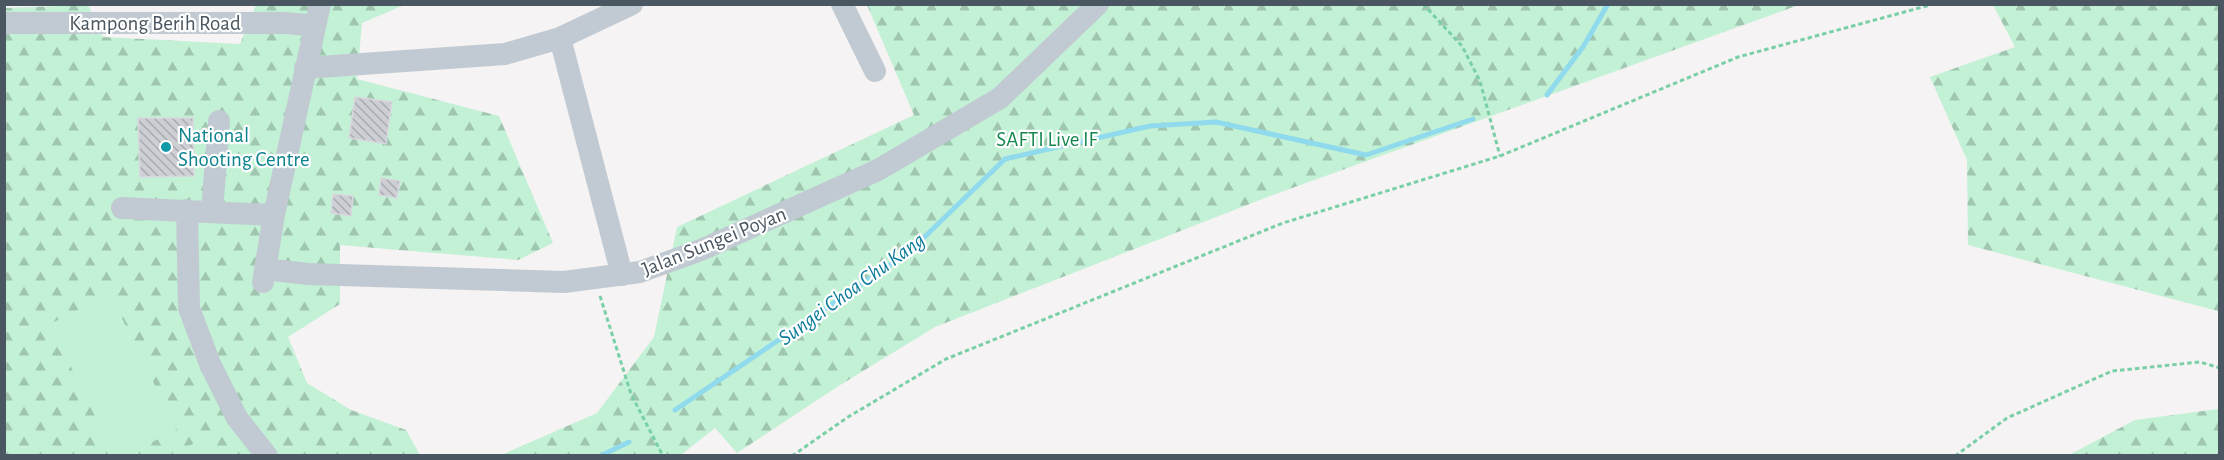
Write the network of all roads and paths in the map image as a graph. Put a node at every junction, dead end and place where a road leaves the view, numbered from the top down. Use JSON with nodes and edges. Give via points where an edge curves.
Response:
{"nodes":[{"id":1,"x":320,"y":4,"type":"edge"},
{"id":2,"x":632,"y":4,"type":"edge"},
{"id":3,"x":842,"y":4,"type":"edge"},
{"id":4,"x":1098,"y":4,"type":"edge"},
{"id":5,"x":1423,"y":4,"type":"edge"},
{"id":6,"x":1934,"y":4,"type":"edge"},
{"id":7,"x":307,"y":15,"type":"edge"},
{"id":8,"x":4,"y":23,"type":"edge"},
{"id":9,"x":560,"y":38,"type":"junction"},
{"id":10,"x":305,"y":68,"type":"junction"},
{"id":11,"x":875,"y":71,"type":"dead end"},
{"id":12,"x":219,"y":121,"type":"dead end"},
{"id":13,"x":1500,"y":156,"type":"junction"},
{"id":14,"x":122,"y":208,"type":"dead end"},
{"id":15,"x":188,"y":210,"type":"junction"},
{"id":16,"x":212,"y":211,"type":"junction"},
{"id":17,"x":274,"y":215,"type":"junction"},
{"id":18,"x":622,"y":275,"type":"junction"},
{"id":19,"x":596,"y":280,"type":"junction"},
{"id":20,"x":2220,"y":368,"type":"edge"},
{"id":21,"x":267,"y":456,"type":"edge"},
{"id":22,"x":663,"y":456,"type":"edge"},
{"id":23,"x":792,"y":456,"type":"edge"},
{"id":24,"x":1954,"y":456,"type":"edge"}],
"edges":[{"from":1,"to":10,"type":"street"},
{"from":2,"to":9,"type":"street"},
{"from":3,"to":11,"type":"street"},
{"from":4,"to":18,"type":"street","name":"Jalan Sungei Poyan","via":[[1000,98],[879,170],[701,250]]},
{"from":5,"to":13,"type":"path","via":[[1462,46],[1476,72]]},
{"from":6,"to":13,"type":"path","via":[[1738,57]]},
{"from":7,"to":8,"type":"street","name":"Kampong Berih Road","via":[[286,22]]},
{"from":7,"to":10,"type":"street"},
{"from":9,"to":10,"type":"street","via":[[505,54]]},
{"from":9,"to":18,"type":"street"},
{"from":10,"to":17,"type":"street"},
{"from":12,"to":16,"type":"street"},
{"from":13,"to":23,"type":"path","via":[[1282,223],[946,359],[848,417]]},
{"from":14,"to":15,"type":"street"},
{"from":15,"to":16,"type":"street"},
{"from":15,"to":21,"type":"street","via":[[189,308],[210,364],[237,418]]},
{"from":16,"to":17,"type":"street"},
{"from":17,"to":19,"type":"street","name":"Jalan Sungei Poyan","via":[[264,276],[308,273],[541,282]]},
{"from":18,"to":19,"type":"street","name":"Jalan Sungei Poyan"},
{"from":19,"to":22,"type":"path","via":[[631,394]]},
{"from":20,"to":24,"type":"path","via":[[2200,362],[2112,371],[2007,418]]}]}
